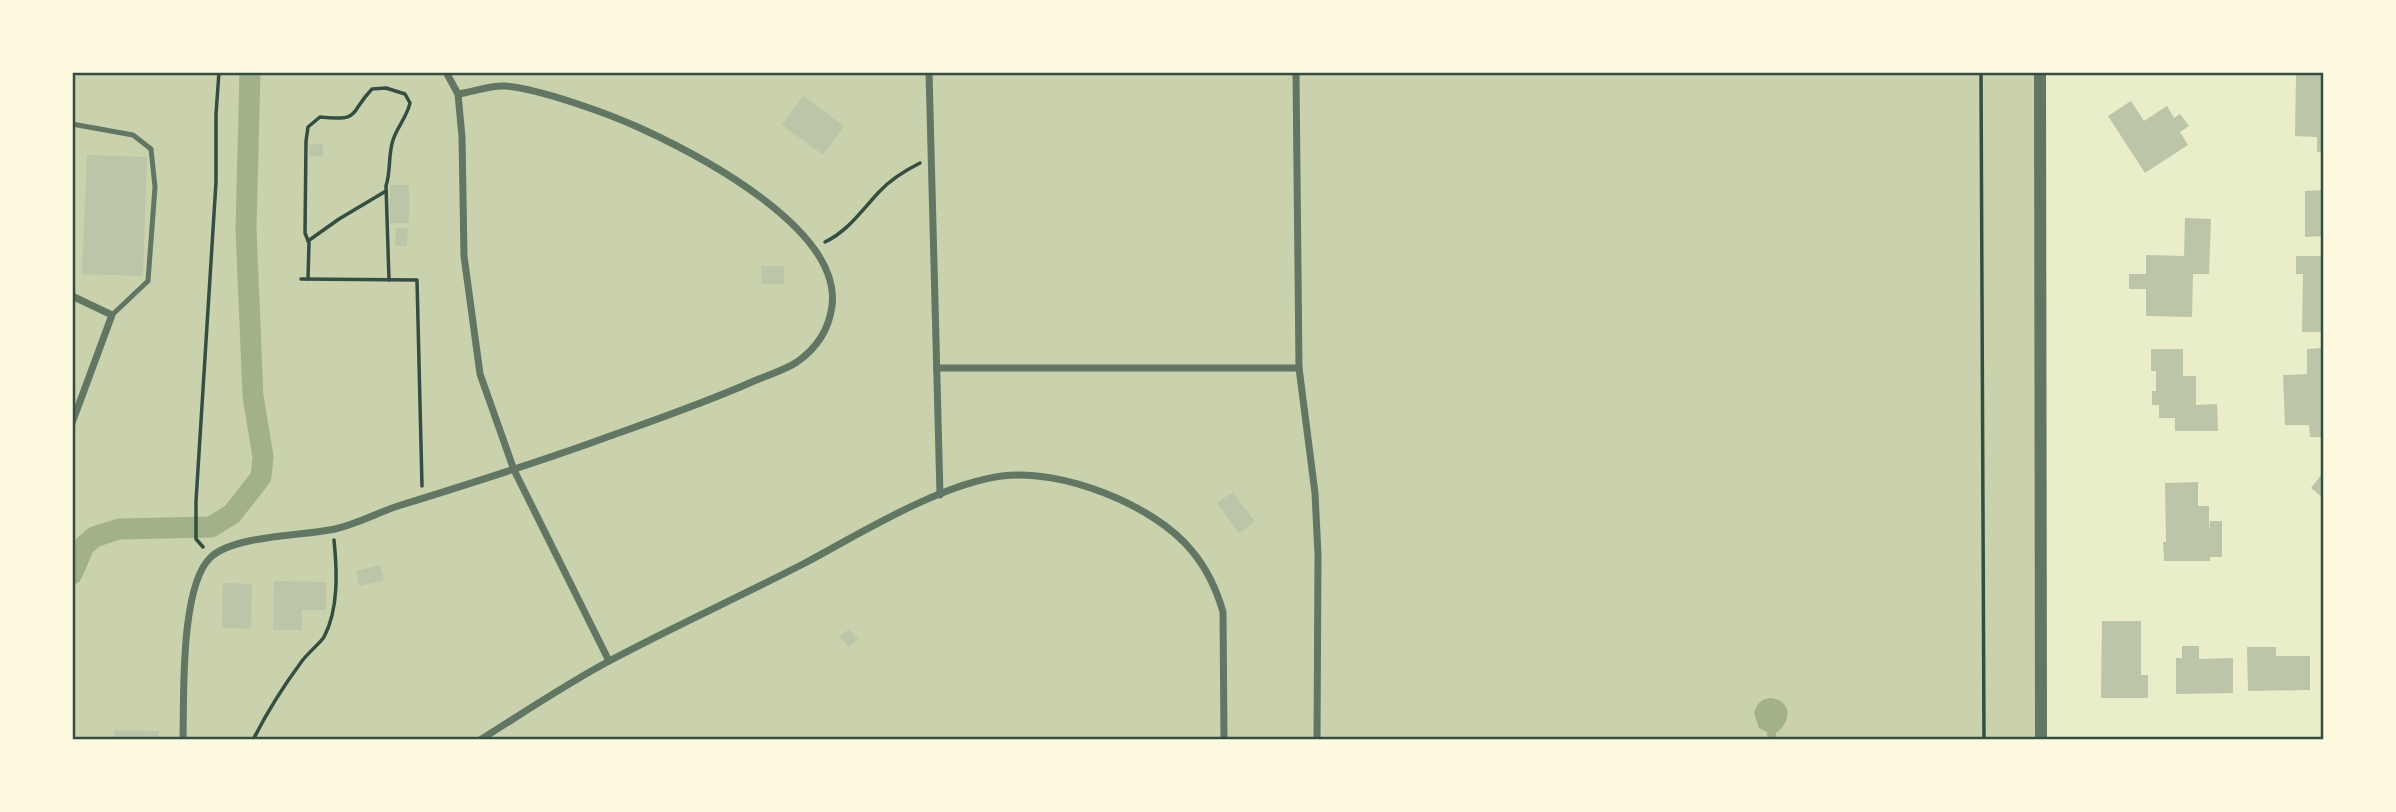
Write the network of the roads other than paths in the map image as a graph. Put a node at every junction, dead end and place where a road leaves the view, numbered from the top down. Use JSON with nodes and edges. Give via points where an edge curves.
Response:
{"nodes":[{"id":1,"x":446,"y":72,"type":"edge"},
{"id":2,"x":929,"y":72,"type":"edge"},
{"id":3,"x":1296,"y":72,"type":"edge"},
{"id":4,"x":2040,"y":72,"type":"edge"},
{"id":5,"x":458,"y":94,"type":"junction"},
{"id":6,"x":72,"y":124,"type":"edge"},
{"id":7,"x":72,"y":296,"type":"edge"},
{"id":8,"x":112,"y":315,"type":"junction"},
{"id":9,"x":1299,"y":368,"type":"junction"},
{"id":10,"x":937,"y":369,"type":"junction"},
{"id":11,"x":72,"y":424,"type":"edge"},
{"id":12,"x":514,"y":470,"type":"junction"},
{"id":13,"x":940,"y":495,"type":"junction"},
{"id":14,"x":609,"y":661,"type":"junction"},
{"id":15,"x":183,"y":740,"type":"edge"},
{"id":16,"x":480,"y":740,"type":"edge"},
{"id":17,"x":1224,"y":740,"type":"edge"},
{"id":18,"x":1317,"y":740,"type":"edge"},
{"id":19,"x":2041,"y":740,"type":"edge"}],
"edges":[{"from":1,"to":5,"type":"street"},
{"from":2,"to":10,"type":"street"},
{"from":3,"to":9,"type":"street"},
{"from":4,"to":19,"type":"street"},
{"from":5,"to":12,"type":"street","via":[[464,256],[480,374]]},
{"from":5,"to":12,"type":"street","via":[[503,86],[547,95],[629,123],[681,147],[786,218],[825,266],[833,296],[829,323],[816,345],[796,363],[710,400]]},
{"from":6,"to":8,"type":"lane","via":[[133,135],[151,149],[155,187],[148,281]]},
{"from":7,"to":8,"type":"street"},
{"from":8,"to":11,"type":"street"},
{"from":9,"to":10,"type":"street"},
{"from":9,"to":18,"type":"street","via":[[1315,493]]},
{"from":10,"to":13,"type":"street"},
{"from":12,"to":14,"type":"street"},
{"from":12,"to":15,"type":"street","via":[[333,530],[254,541],[212,556],[198,576],[190,604]]},
{"from":13,"to":14,"type":"street"},
{"from":13,"to":17,"type":"street","via":[[1001,476],[1058,477],[1147,513],[1170,530],[1192,551],[1223,612]]},
{"from":14,"to":16,"type":"street"}]}
